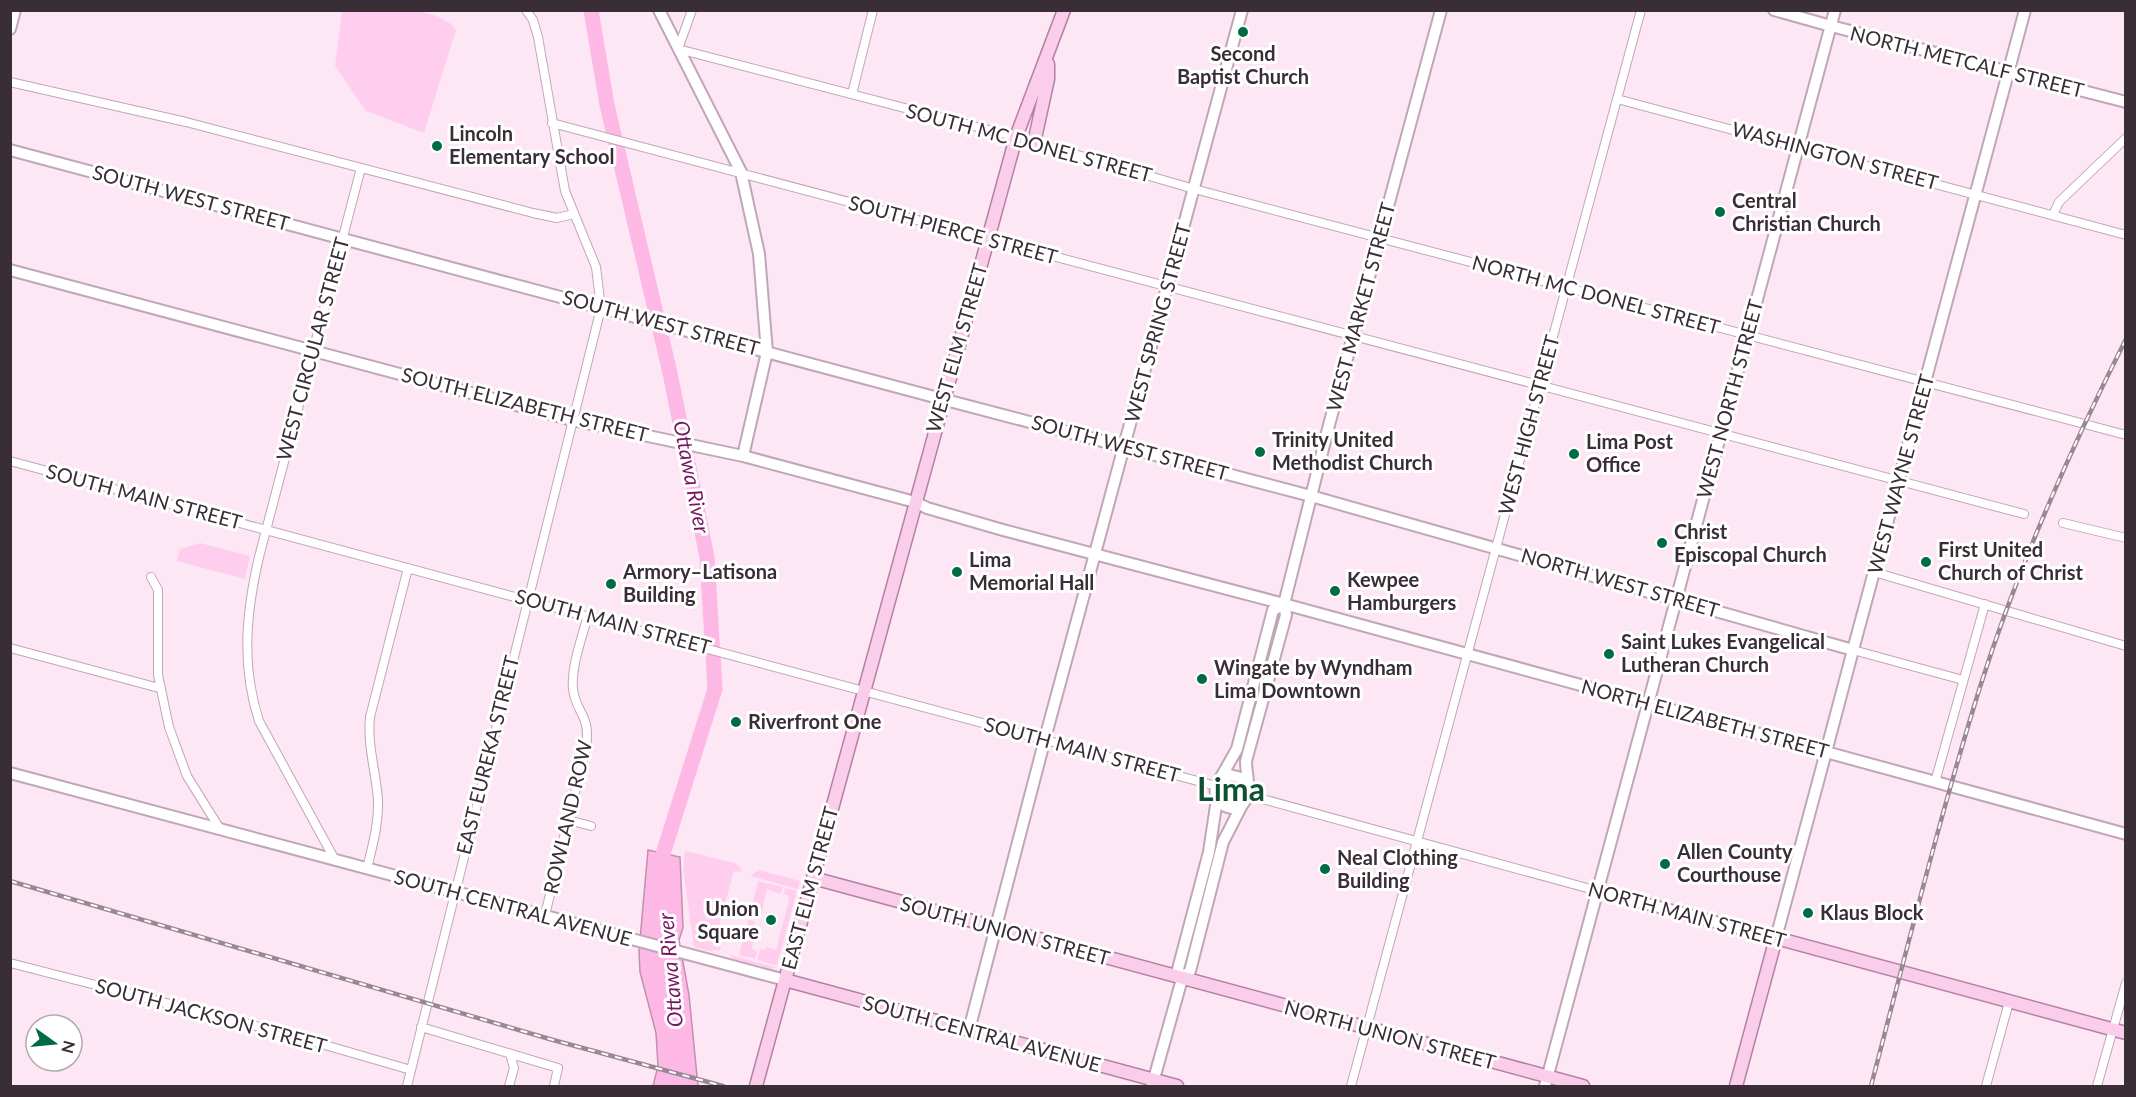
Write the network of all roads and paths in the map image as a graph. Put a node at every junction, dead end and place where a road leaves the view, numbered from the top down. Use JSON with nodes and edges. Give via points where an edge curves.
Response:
{"nodes":[{"id":1,"x":15,"y":10,"type":"edge"},
{"id":2,"x":526,"y":10,"type":"edge"},
{"id":3,"x":659,"y":10,"type":"edge"},
{"id":4,"x":692,"y":10,"type":"edge"},
{"id":5,"x":873,"y":10,"type":"edge"},
{"id":6,"x":1064,"y":10,"type":"edge"},
{"id":7,"x":1242,"y":10,"type":"edge"},
{"id":8,"x":1442,"y":10,"type":"edge"},
{"id":9,"x":1641,"y":10,"type":"edge"},
{"id":10,"x":1774,"y":10,"type":"edge"},
{"id":11,"x":1835,"y":10,"type":"edge"},
{"id":12,"x":2025,"y":10,"type":"edge"},
{"id":13,"x":1831,"y":26,"type":"junction"},
{"id":14,"x":10,"y":29,"type":"edge"},
{"id":15,"x":678,"y":49,"type":"junction"},
{"id":16,"x":1048,"y":54,"type":"junction"},
{"id":17,"x":2008,"y":73,"type":"junction"},
{"id":18,"x":10,"y":82,"type":"edge"},
{"id":19,"x":852,"y":94,"type":"junction"},
{"id":20,"x":1617,"y":99,"type":"junction"},
{"id":21,"x":2126,"y":102,"type":"edge"},
{"id":22,"x":552,"y":123,"type":"junction"},
{"id":23,"x":1016,"y":137,"type":"junction"},
{"id":24,"x":2126,"y":138,"type":"edge"},
{"id":25,"x":1034,"y":143,"type":"junction"},
{"id":26,"x":1798,"y":146,"type":"junction"},
{"id":27,"x":10,"y":150,"type":"edge"},
{"id":28,"x":361,"y":168,"type":"junction"},
{"id":29,"x":741,"y":172,"type":"junction"},
{"id":30,"x":1194,"y":189,"type":"junction"},
{"id":31,"x":1976,"y":194,"type":"junction"},
{"id":32,"x":574,"y":214,"type":"junction"},
{"id":33,"x":2053,"y":215,"type":"junction"},
{"id":34,"x":2126,"y":235,"type":"edge"},
{"id":35,"x":342,"y":238,"type":"junction"},
{"id":36,"x":1380,"y":238,"type":"junction"},
{"id":37,"x":987,"y":240,"type":"junction"},
{"id":38,"x":10,"y":270,"type":"edge"},
{"id":39,"x":1566,"y":287,"type":"junction"},
{"id":40,"x":1168,"y":289,"type":"junction"},
{"id":41,"x":602,"y":308,"type":"junction"},
{"id":42,"x":1747,"y":336,"type":"junction"},
{"id":43,"x":1354,"y":338,"type":"junction"},
{"id":44,"x":312,"y":352,"type":"junction"},
{"id":45,"x":767,"y":352,"type":"junction"},
{"id":46,"x":1926,"y":381,"type":"junction"},
{"id":47,"x":1539,"y":387,"type":"junction"},
{"id":48,"x":942,"y":399,"type":"junction"},
{"id":49,"x":572,"y":420,"type":"junction"},
{"id":50,"x":1720,"y":434,"type":"junction"},
{"id":51,"x":2126,"y":435,"type":"edge"},
{"id":52,"x":1124,"y":447,"type":"junction"},
{"id":53,"x":743,"y":456,"type":"junction"},
{"id":54,"x":10,"y":460,"type":"edge"},
{"id":55,"x":1899,"y":481,"type":"junction"},
{"id":56,"x":1311,"y":496,"type":"junction"},
{"id":57,"x":915,"y":502,"type":"junction"},
{"id":58,"x":2024,"y":514,"type":"dead end"},
{"id":59,"x":2064,"y":523,"type":"dead end"},
{"id":60,"x":265,"y":531,"type":"junction"},
{"id":61,"x":2126,"y":538,"type":"edge"},
{"id":62,"x":1496,"y":548,"type":"junction"},
{"id":63,"x":1095,"y":553,"type":"junction"},
{"id":64,"x":408,"y":568,"type":"junction"},
{"id":65,"x":1874,"y":572,"type":"junction"},
{"id":66,"x":151,"y":577,"type":"dead end"},
{"id":67,"x":527,"y":598,"type":"junction"},
{"id":68,"x":1676,"y":600,"type":"junction"},
{"id":69,"x":1284,"y":604,"type":"junction"},
{"id":70,"x":1984,"y":604,"type":"junction"},
{"id":71,"x":588,"y":615,"type":"junction"},
{"id":72,"x":2126,"y":646,"type":"edge"},
{"id":73,"x":10,"y":648,"type":"edge"},
{"id":74,"x":1853,"y":650,"type":"junction"},
{"id":75,"x":1467,"y":654,"type":"junction"},
{"id":76,"x":1964,"y":680,"type":"junction"},
{"id":77,"x":159,"y":688,"type":"junction"},
{"id":78,"x":864,"y":690,"type":"junction"},
{"id":79,"x":1648,"y":704,"type":"junction"},
{"id":80,"x":1044,"y":740,"type":"junction"},
{"id":81,"x":1826,"y":752,"type":"junction"},
{"id":82,"x":10,"y":773,"type":"edge"},
{"id":83,"x":1935,"y":782,"type":"junction"},
{"id":84,"x":1218,"y":783,"type":"junction"},
{"id":85,"x":1248,"y":791,"type":"junction"},
{"id":86,"x":1217,"y":799,"type":"junction"},
{"id":87,"x":1242,"y":805,"type":"junction"},
{"id":88,"x":568,"y":820,"type":"junction"},
{"id":89,"x":591,"y":826,"type":"dead end"},
{"id":90,"x":221,"y":830,"type":"junction"},
{"id":91,"x":2126,"y":834,"type":"edge"},
{"id":92,"x":1418,"y":841,"type":"junction"},
{"id":93,"x":336,"y":861,"type":"junction"},
{"id":94,"x":367,"y":869,"type":"junction"},
{"id":95,"x":813,"y":878,"type":"junction"},
{"id":96,"x":1598,"y":891,"type":"junction"},
{"id":97,"x":454,"y":893,"type":"junction"},
{"id":98,"x":545,"y":915,"type":"junction"},
{"id":99,"x":995,"y":929,"type":"junction"},
{"id":100,"x":1776,"y":938,"type":"junction"},
{"id":101,"x":10,"y":963,"type":"edge"},
{"id":102,"x":1182,"y":979,"type":"junction"},
{"id":103,"x":785,"y":980,"type":"junction"},
{"id":104,"x":1197,"y":983,"type":"joint"},
{"id":105,"x":2126,"y":983,"type":"edge"},
{"id":106,"x":2008,"y":1002,"type":"junction"},
{"id":107,"x":421,"y":1027,"type":"junction"},
{"id":108,"x":1366,"y":1029,"type":"junction"},
{"id":109,"x":2112,"y":1029,"type":"junction"},
{"id":110,"x":969,"y":1030,"type":"junction"},
{"id":111,"x":2126,"y":1033,"type":"edge"},
{"id":112,"x":510,"y":1054,"type":"junction"},
{"id":113,"x":411,"y":1070,"type":"junction"},
{"id":114,"x":1546,"y":1081,"type":"edge"},
{"id":115,"x":1153,"y":1083,"type":"edge"},
{"id":116,"x":406,"y":1086,"type":"edge"},
{"id":117,"x":508,"y":1086,"type":"edge"},
{"id":118,"x":554,"y":1086,"type":"edge"},
{"id":119,"x":756,"y":1086,"type":"edge"},
{"id":120,"x":1177,"y":1086,"type":"edge"},
{"id":121,"x":1351,"y":1086,"type":"edge"},
{"id":122,"x":1583,"y":1086,"type":"edge"},
{"id":123,"x":1736,"y":1086,"type":"edge"},
{"id":124,"x":1986,"y":1086,"type":"edge"},
{"id":125,"x":2097,"y":1086,"type":"edge"}],
"edges":[{"from":1,"to":14,"type":"street"},
{"from":2,"to":22,"type":"street","via":[[535,27]]},
{"from":3,"to":15,"type":"street"},
{"from":4,"to":15,"type":"street"},
{"from":5,"to":19,"type":"street"},
{"from":6,"to":16,"type":"main road","name":"WEST ELM STREET"},
{"from":7,"to":30,"type":"street","name":"WEST SPRING STREET"},
{"from":8,"to":36,"type":"street","name":"WEST MARKET STREET"},
{"from":9,"to":20,"type":"street","name":"WEST HIGH STREET"},
{"from":10,"to":13,"type":"street","name":"NORTH METCALF STREET"},
{"from":11,"to":13,"type":"street","name":"WEST NORTH STREET"},
{"from":12,"to":17,"type":"street","name":"WEST WAYNE STREET"},
{"from":13,"to":17,"type":"street","name":"NORTH METCALF STREET"},
{"from":13,"to":26,"type":"street","name":"WEST NORTH STREET"},
{"from":15,"to":19,"type":"street","name":"SOUTH MC DONEL STREET"},
{"from":15,"to":29,"type":"street"},
{"from":16,"to":23,"type":"main road","name":"WEST ELM STREET"},
{"from":16,"to":25,"type":"main road","via":[[1048,79]]},
{"from":17,"to":21,"type":"street","name":"NORTH METCALF STREET"},
{"from":17,"to":31,"type":"street","name":"WEST WAYNE STREET"},
{"from":18,"to":28,"type":"street","via":[[186,122]]},
{"from":19,"to":23,"type":"street","name":"SOUTH MC DONEL STREET"},
{"from":20,"to":26,"type":"street","name":"WASHINGTON STREET"},
{"from":20,"to":39,"type":"street","name":"WEST HIGH STREET"},
{"from":22,"to":29,"type":"street","name":"SOUTH PIERCE STREET"},
{"from":22,"to":32,"type":"street","via":[[565,191]]},
{"from":23,"to":25,"type":"street","name":"SOUTH MC DONEL STREET"},
{"from":23,"to":37,"type":"main road","name":"WEST ELM STREET"},
{"from":24,"to":33,"type":"street","via":[[2060,202]]},
{"from":25,"to":30,"type":"street","name":"SOUTH MC DONEL STREET"},
{"from":26,"to":31,"type":"street","name":"WASHINGTON STREET"},
{"from":26,"to":42,"type":"street","name":"WEST NORTH STREET"},
{"from":27,"to":35,"type":"street","name":"SOUTH WEST STREET"},
{"from":28,"to":32,"type":"street","via":[[533,213],[557,218]]},
{"from":28,"to":35,"type":"street","name":"WEST CIRCULAR STREET"},
{"from":29,"to":37,"type":"street","name":"SOUTH PIERCE STREET"},
{"from":29,"to":45,"type":"street","via":[[759,254]]},
{"from":30,"to":36,"type":"street","name":"SOUTH MC DONEL STREET"},
{"from":30,"to":40,"type":"street","name":"WEST SPRING STREET"},
{"from":31,"to":33,"type":"street","name":"WASHINGTON STREET"},
{"from":31,"to":46,"type":"street","name":"WEST WAYNE STREET"},
{"from":32,"to":41,"type":"street","via":[[596,267]]},
{"from":33,"to":34,"type":"street","name":"WASHINGTON STREET"},
{"from":35,"to":41,"type":"street","name":"SOUTH WEST STREET"},
{"from":35,"to":44,"type":"street","name":"WEST CIRCULAR STREET"},
{"from":36,"to":39,"type":"street","name":"NORTH MC DONEL STREET"},
{"from":36,"to":43,"type":"street","name":"WEST MARKET STREET"},
{"from":37,"to":40,"type":"street","name":"SOUTH PIERCE STREET"},
{"from":37,"to":48,"type":"main road","name":"WEST ELM STREET"},
{"from":38,"to":44,"type":"street","name":"SOUTH ELIZABETH STREET"},
{"from":39,"to":42,"type":"street","name":"NORTH MC DONEL STREET"},
{"from":39,"to":47,"type":"street","name":"WEST HIGH STREET"},
{"from":40,"to":43,"type":"street","name":"SOUTH PIERCE STREET"},
{"from":40,"to":52,"type":"street","name":"WEST SPRING STREET"},
{"from":41,"to":45,"type":"street","name":"SOUTH WEST STREET"},
{"from":41,"to":49,"type":"street","name":"EAST EUREKA STREET"},
{"from":42,"to":46,"type":"street","name":"NORTH MC DONEL STREET"},
{"from":42,"to":50,"type":"street","name":"WEST NORTH STREET"},
{"from":43,"to":47,"type":"street","name":"SOUTH PIERCE STREET"},
{"from":43,"to":56,"type":"street","name":"WEST MARKET STREET"},
{"from":44,"to":49,"type":"street","name":"SOUTH ELIZABETH STREET"},
{"from":44,"to":60,"type":"street","name":"WEST CIRCULAR STREET"},
{"from":45,"to":48,"type":"street","name":"SOUTH WEST STREET"},
{"from":45,"to":53,"type":"street"},
{"from":46,"to":51,"type":"street","name":"NORTH MC DONEL STREET"},
{"from":46,"to":55,"type":"street","name":"WEST WAYNE STREET"},
{"from":47,"to":50,"type":"street","name":"SOUTH PIERCE STREET"},
{"from":47,"to":62,"type":"street","name":"WEST HIGH STREET"},
{"from":48,"to":52,"type":"street","name":"SOUTH WEST STREET"},
{"from":48,"to":57,"type":"main road","name":"WEST ELM STREET"},
{"from":49,"to":53,"type":"street","name":"SOUTH ELIZABETH STREET"},
{"from":49,"to":67,"type":"street","name":"EAST EUREKA STREET"},
{"from":50,"to":55,"type":"street","name":"SOUTH PIERCE STREET"},
{"from":50,"to":68,"type":"street","name":"WEST NORTH STREET"},
{"from":52,"to":56,"type":"street","name":"SOUTH WEST STREET"},
{"from":52,"to":63,"type":"street","name":"WEST SPRING STREET"},
{"from":53,"to":57,"type":"street","name":"SOUTH ELIZABETH STREET"},
{"from":54,"to":60,"type":"street","name":"SOUTH MAIN STREET"},
{"from":55,"to":58,"type":"street","name":"SOUTH PIERCE STREET"},
{"from":55,"to":65,"type":"street","name":"WEST WAYNE STREET"},
{"from":56,"to":62,"type":"street","name":"NORTH WEST STREET"},
{"from":56,"to":69,"type":"street","name":"WEST MARKET STREET"},
{"from":57,"to":63,"type":"street","name":"SOUTH ELIZABETH STREET"},
{"from":57,"to":78,"type":"main road","name":"WEST ELM STREET"},
{"from":59,"to":61,"type":"street"},
{"from":60,"to":64,"type":"street","name":"SOUTH MAIN STREET"},
{"from":60,"to":93,"type":"street","name":"WEST CIRCULAR STREET","via":[[247,632],[252,697],[270,744]]},
{"from":62,"to":68,"type":"street","name":"NORTH WEST STREET"},
{"from":62,"to":75,"type":"street","name":"WEST HIGH STREET"},
{"from":63,"to":69,"type":"street","name":"SOUTH ELIZABETH STREET"},
{"from":63,"to":80,"type":"street","name":"WEST SPRING STREET"},
{"from":64,"to":67,"type":"street","name":"SOUTH MAIN STREET"},
{"from":64,"to":94,"type":"street","via":[[370,717],[369,740],[378,801]]},
{"from":65,"to":70,"type":"street"},
{"from":65,"to":74,"type":"street","name":"WEST WAYNE STREET"},
{"from":66,"to":77,"type":"street","via":[[158,590]]},
{"from":67,"to":71,"type":"street","name":"SOUTH MAIN STREET"},
{"from":67,"to":97,"type":"street","name":"EAST EUREKA STREET"},
{"from":68,"to":74,"type":"street","name":"NORTH WEST STREET"},
{"from":68,"to":79,"type":"street","name":"WEST NORTH STREET"},
{"from":69,"to":75,"type":"street","name":"NORTH ELIZABETH STREET"},
{"from":69,"to":84,"type":"street","name":"WEST MARKET STREET","via":[[1274,609],[1237,748]]},
{"from":69,"to":85,"type":"street","name":"WEST MARKET STREET","via":[[1286,615],[1246,761]]},
{"from":70,"to":72,"type":"street"},
{"from":70,"to":76,"type":"street"},
{"from":71,"to":78,"type":"street","name":"SOUTH MAIN STREET"},
{"from":71,"to":88,"type":"street","name":"ROWLAND ROW","via":[[573,677],[573,690],[588,732]]},
{"from":73,"to":77,"type":"street"},
{"from":74,"to":76,"type":"street","name":"NORTH WEST STREET"},
{"from":74,"to":81,"type":"street","name":"WEST WAYNE STREET"},
{"from":75,"to":79,"type":"street","name":"NORTH ELIZABETH STREET"},
{"from":75,"to":92,"type":"street","name":"WEST HIGH STREET"},
{"from":76,"to":83,"type":"street"},
{"from":77,"to":90,"type":"street","via":[[187,776]]},
{"from":78,"to":80,"type":"street","name":"SOUTH MAIN STREET"},
{"from":78,"to":95,"type":"main road","name":"EAST ELM STREET"},
{"from":79,"to":81,"type":"street","name":"NORTH ELIZABETH STREET"},
{"from":79,"to":96,"type":"street","name":"WEST NORTH STREET"},
{"from":80,"to":84,"type":"street","name":"SOUTH MAIN STREET"},
{"from":80,"to":99,"type":"street","name":"WEST SPRING STREET"},
{"from":81,"to":83,"type":"street","name":"NORTH ELIZABETH STREET"},
{"from":81,"to":100,"type":"street","name":"WEST WAYNE STREET"},
{"from":82,"to":90,"type":"street","name":"SOUTH CENTRAL AVENUE"},
{"from":83,"to":91,"type":"street","name":"NORTH ELIZABETH STREET"},
{"from":84,"to":85,"type":"street","via":[[1236,775]]},
{"from":84,"to":86,"type":"street"},
{"from":85,"to":87,"type":"street"},
{"from":85,"to":92,"type":"street","name":"NORTH MAIN STREET"},
{"from":86,"to":87,"type":"street","via":[[1225,807]]},
{"from":86,"to":102,"type":"street","via":[[1209,852],[1178,969]]},
{"from":87,"to":102,"type":"street","via":[[1223,842],[1190,971]]},
{"from":88,"to":89,"type":"street"},
{"from":88,"to":98,"type":"street","name":"ROWLAND ROW"},
{"from":90,"to":93,"type":"street","name":"SOUTH CENTRAL AVENUE"},
{"from":92,"to":96,"type":"street","name":"NORTH MAIN STREET"},
{"from":92,"to":108,"type":"street","name":"WEST HIGH STREET"},
{"from":93,"to":94,"type":"street","name":"SOUTH CENTRAL AVENUE"},
{"from":94,"to":97,"type":"street","name":"SOUTH CENTRAL AVENUE"},
{"from":95,"to":99,"type":"main road","name":"SOUTH UNION STREET"},
{"from":95,"to":103,"type":"main road","name":"EAST ELM STREET"},
{"from":96,"to":100,"type":"street","name":"NORTH MAIN STREET"},
{"from":96,"to":114,"type":"street","name":"WEST NORTH STREET"},
{"from":97,"to":98,"type":"street","name":"SOUTH CENTRAL AVENUE"},
{"from":97,"to":107,"type":"street","name":"EAST EUREKA STREET"},
{"from":98,"to":103,"type":"street","name":"SOUTH CENTRAL AVENUE"},
{"from":99,"to":102,"type":"main road","name":"SOUTH UNION STREET"},
{"from":99,"to":110,"type":"street","name":"WEST SPRING STREET"},
{"from":100,"to":106,"type":"main road","name":"NORTH MAIN STREET"},
{"from":100,"to":123,"type":"main road"},
{"from":101,"to":113,"type":"street","name":"SOUTH JACKSON STREET"},
{"from":102,"to":104,"type":"main road","name":"SOUTH UNION STREET"},
{"from":102,"to":115,"type":"street"},
{"from":103,"to":110,"type":"main road","name":"SOUTH CENTRAL AVENUE"},
{"from":103,"to":119,"type":"main road","name":"EAST ELM STREET"},
{"from":104,"to":108,"type":"main road","name":"NORTH UNION STREET"},
{"from":105,"to":109,"type":"street"},
{"from":106,"to":109,"type":"main road","name":"NORTH MAIN STREET"},
{"from":106,"to":124,"type":"street"},
{"from":107,"to":112,"type":"street"},
{"from":107,"to":113,"type":"street","name":"EAST EUREKA STREET"},
{"from":108,"to":114,"type":"main road","name":"NORTH UNION STREET"},
{"from":108,"to":121,"type":"street","name":"WEST HIGH STREET"},
{"from":109,"to":111,"type":"main road","name":"NORTH MAIN STREET"},
{"from":109,"to":125,"type":"street"},
{"from":110,"to":115,"type":"main road","name":"SOUTH CENTRAL AVENUE"},
{"from":112,"to":117,"type":"street","via":[[514,1068]]},
{"from":112,"to":118,"type":"street","via":[[558,1068]]},
{"from":113,"to":116,"type":"street","name":"EAST EUREKA STREET"},
{"from":114,"to":122,"type":"main road","name":"NORTH UNION STREET"},
{"from":115,"to":120,"type":"main road","name":"SOUTH CENTRAL AVENUE"}]}
